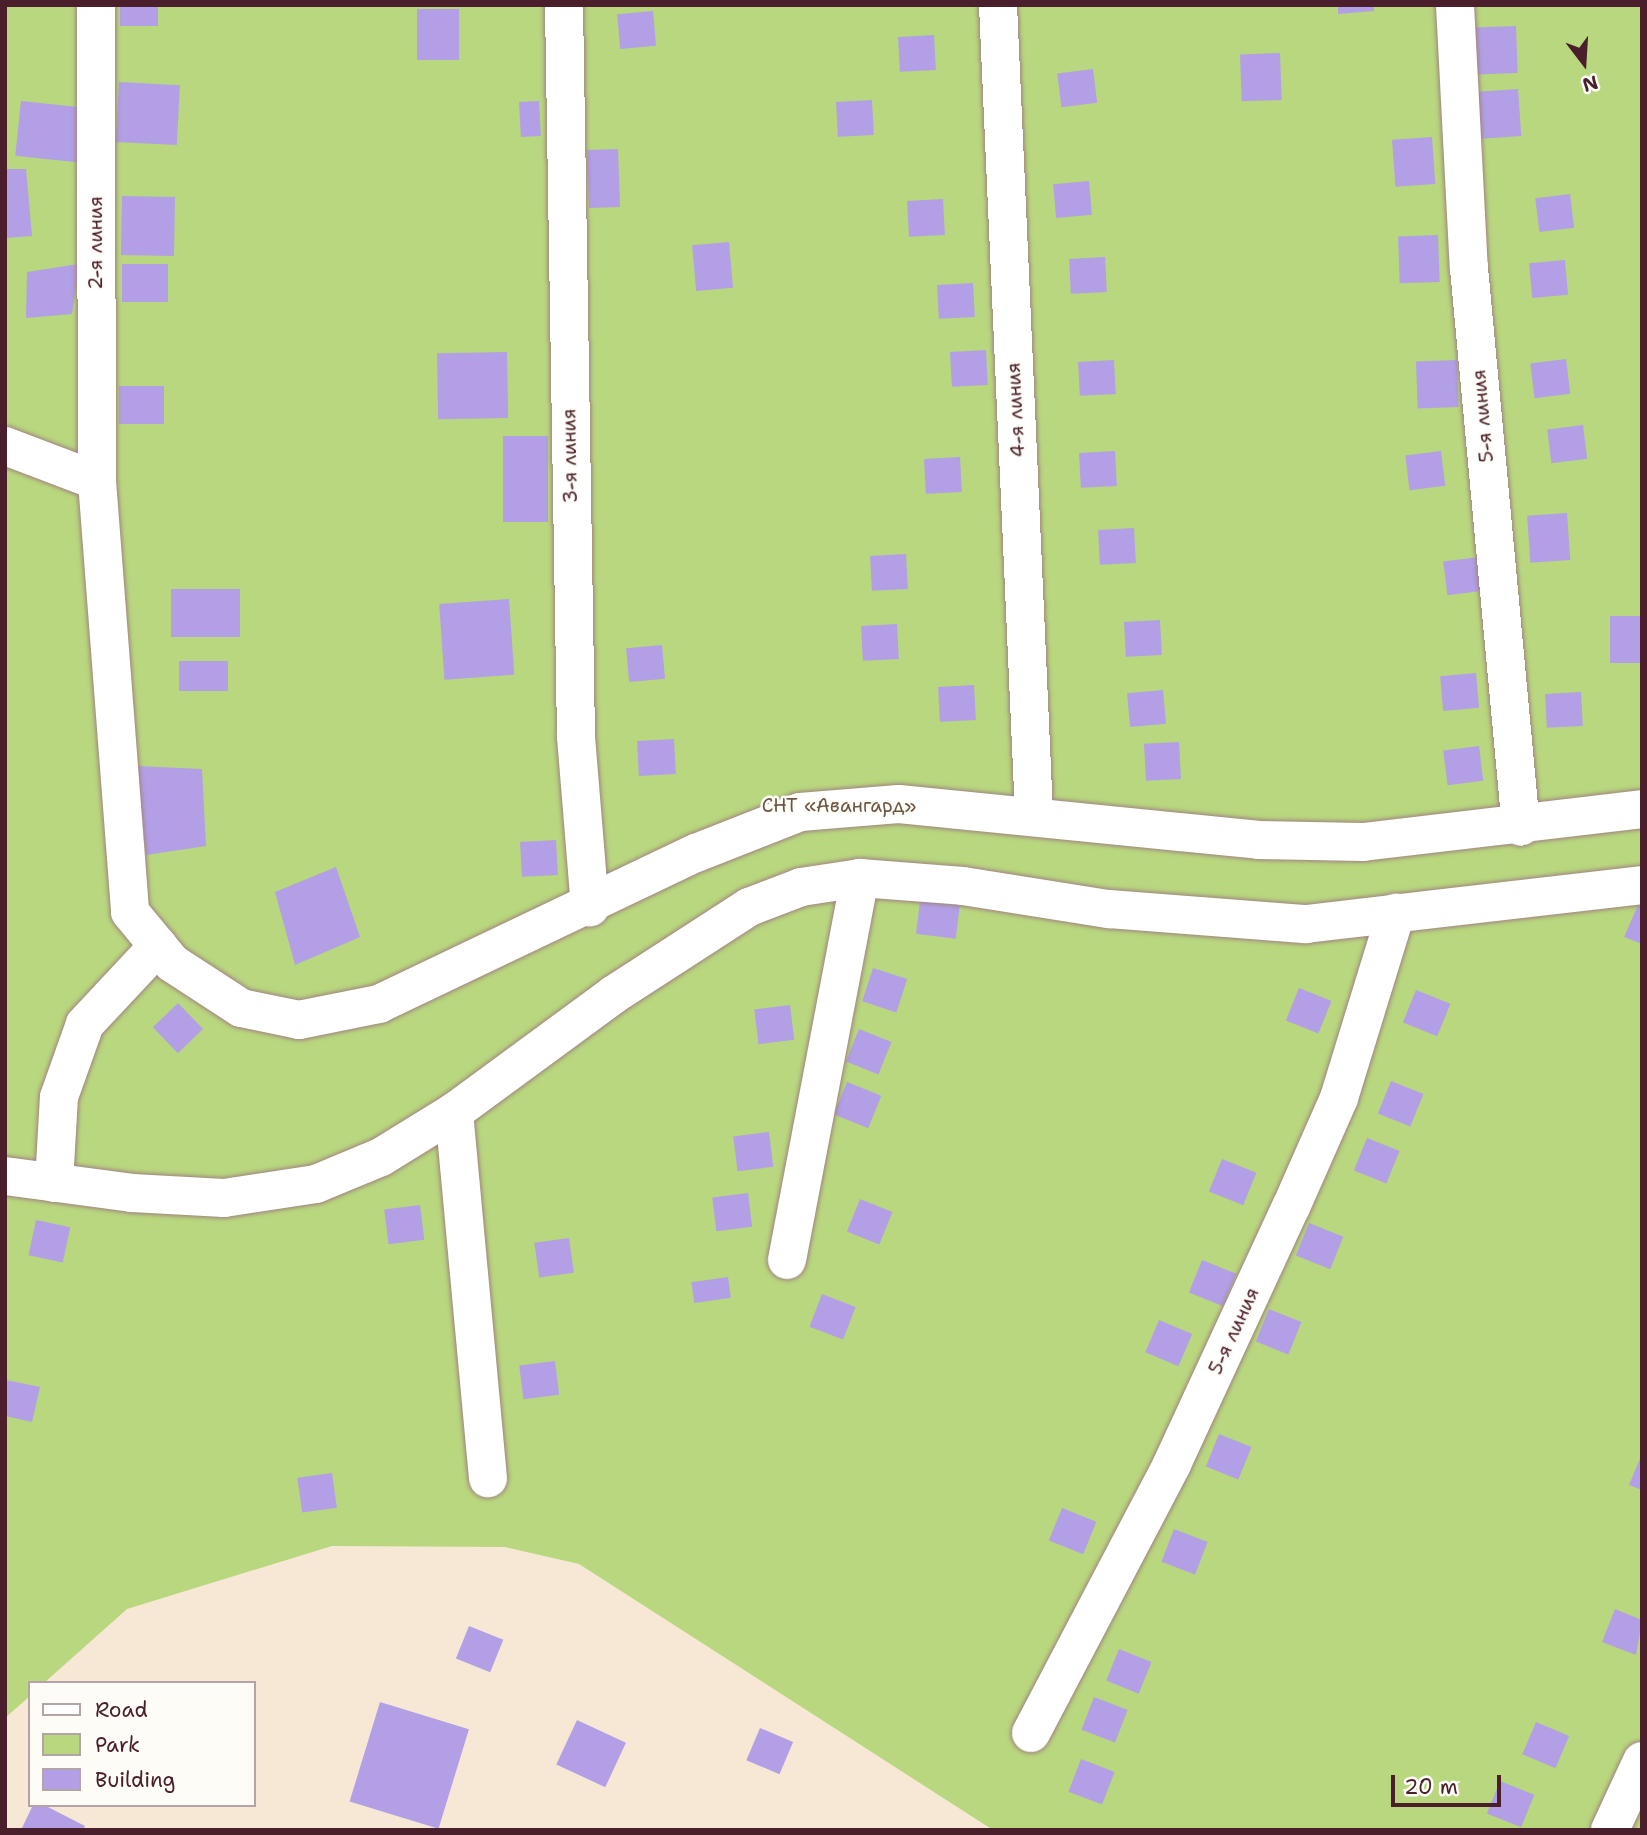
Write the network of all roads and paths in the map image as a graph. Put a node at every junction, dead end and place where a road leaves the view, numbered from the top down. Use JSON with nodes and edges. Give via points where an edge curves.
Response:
{"nodes":[{"id":1,"x":96,"y":5,"type":"edge"},
{"id":2,"x":564,"y":5,"type":"edge"},
{"id":3,"x":998,"y":5,"type":"edge"},
{"id":4,"x":1455,"y":5,"type":"edge"},
{"id":5,"x":5,"y":446,"type":"edge"},
{"id":6,"x":97,"y":481,"type":"junction"},
{"id":7,"x":1642,"y":809,"type":"edge"},
{"id":8,"x":1034,"y":814,"type":"junction"},
{"id":9,"x":1521,"y":827,"type":"junction"},
{"id":10,"x":860,"y":878,"type":"junction"},
{"id":11,"x":1642,"y":885,"type":"edge"},
{"id":12,"x":590,"y":907,"type":"junction"},
{"id":13,"x":1396,"y":913,"type":"junction"},
{"id":14,"x":158,"y":946,"type":"junction"},
{"id":15,"x":454,"y":1112,"type":"junction"},
{"id":16,"x":5,"y":1177,"type":"edge"},
{"id":17,"x":54,"y":1183,"type":"junction"},
{"id":18,"x":787,"y":1260,"type":"dead end"},
{"id":19,"x":488,"y":1478,"type":"dead end"},
{"id":20,"x":1031,"y":1733,"type":"dead end"},
{"id":21,"x":1642,"y":1760,"type":"edge"},
{"id":22,"x":1609,"y":1830,"type":"edge"}],
"edges":[{"from":1,"to":6,"type":"street","name":"2-я линия"},
{"from":2,"to":12,"type":"street","name":"3-я линия","via":[[576,737]]},
{"from":3,"to":8,"type":"street","name":"4-я линия"},
{"from":4,"to":9,"type":"street","name":"5-я линия","via":[[1469,268]]},
{"from":5,"to":6,"type":"street"},
{"from":6,"to":14,"type":"street","name":"2-я линия","via":[[130,912]]},
{"from":7,"to":9,"type":"street","name":"2-я линия"},
{"from":8,"to":9,"type":"street","name":"2-я линия","via":[[1259,839],[1363,842]]},
{"from":8,"to":12,"type":"street","name":"2-я линия","via":[[899,804],[800,812],[696,853]]},
{"from":10,"to":13,"type":"street","via":[[962,886],[1109,909],[1306,923]]},
{"from":10,"to":15,"type":"street","via":[[801,887],[749,907],[613,995]]},
{"from":10,"to":18,"type":"street"},
{"from":11,"to":13,"type":"street"},
{"from":12,"to":14,"type":"street","name":"2-я линия","via":[[379,1004],[299,1020],[242,1008],[172,963]]},
{"from":13,"to":20,"type":"street","name":"5-я линия","via":[[1339,1098],[1292,1207],[1172,1464]]},
{"from":14,"to":17,"type":"street","via":[[85,1024],[59,1097]]},
{"from":15,"to":17,"type":"street","via":[[381,1157],[316,1184],[224,1198]]},
{"from":15,"to":19,"type":"street"},
{"from":16,"to":17,"type":"street"},
{"from":21,"to":22,"type":"street"}]}
